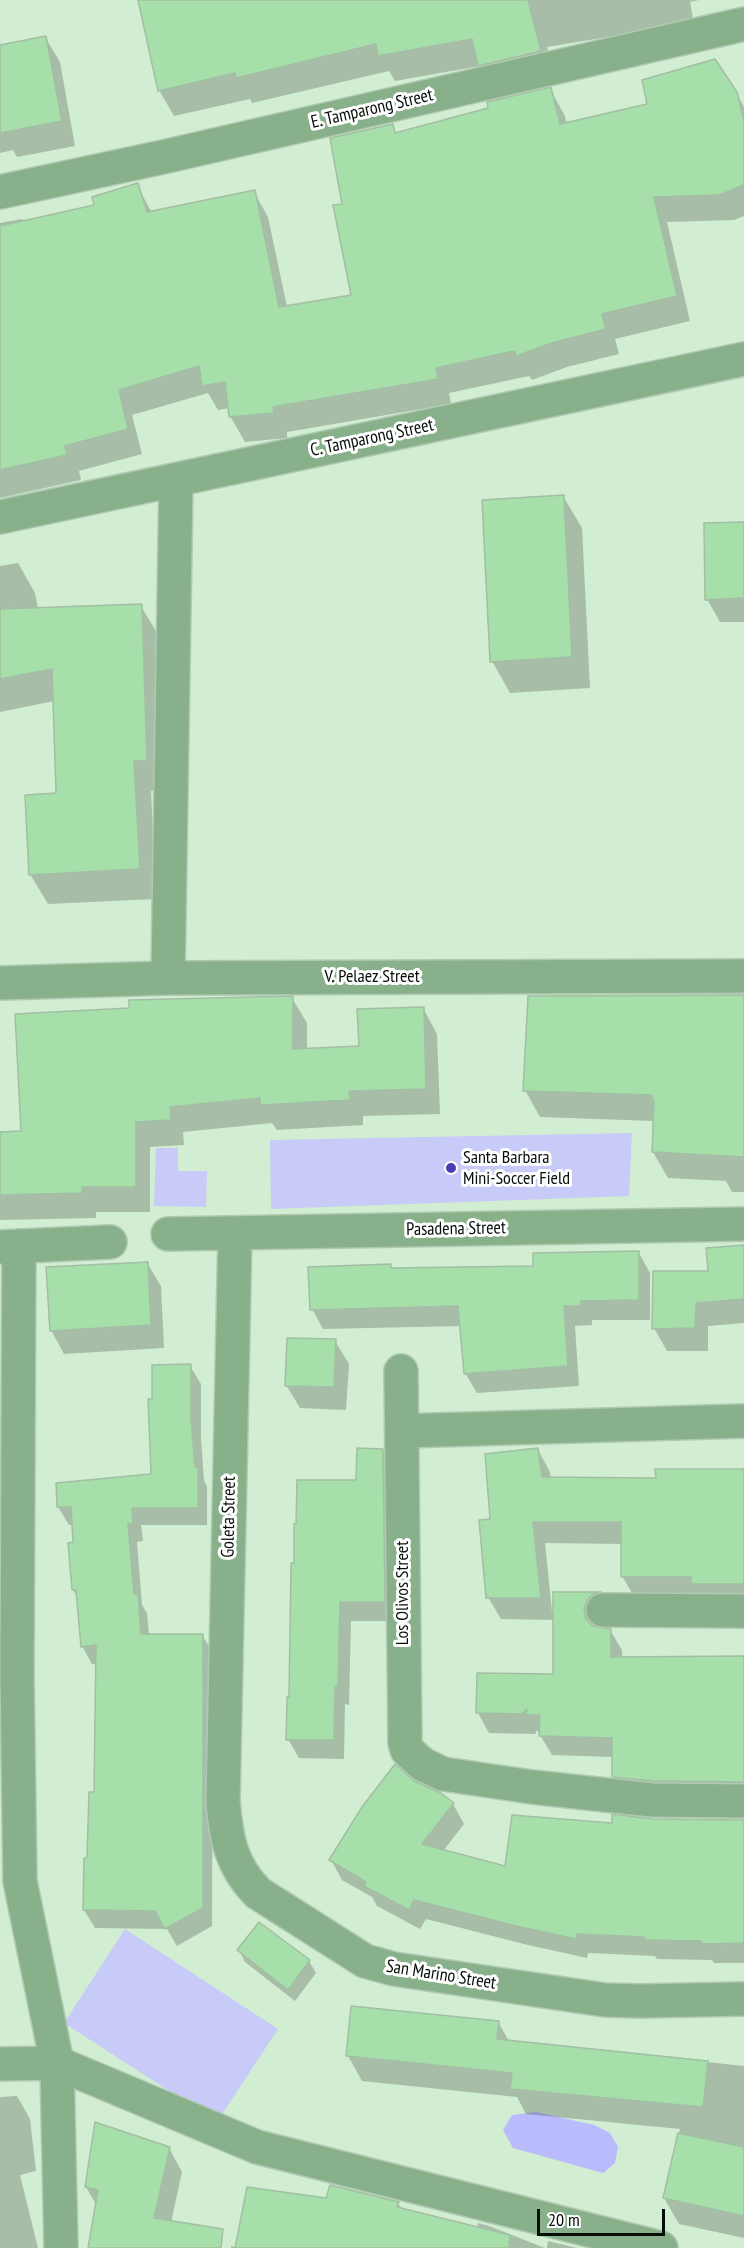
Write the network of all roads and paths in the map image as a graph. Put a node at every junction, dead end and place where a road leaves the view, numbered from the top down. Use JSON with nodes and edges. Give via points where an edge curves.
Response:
{"nodes":[{"id":1,"x":744,"y":24,"type":"edge"},
{"id":2,"x":0,"y":192,"type":"edge"},
{"id":3,"x":744,"y":359,"type":"edge"},
{"id":4,"x":176,"y":480,"type":"junction"},
{"id":5,"x":0,"y":517,"type":"edge"},
{"id":6,"x":744,"y":976,"type":"edge"},
{"id":7,"x":168,"y":978,"type":"junction"},
{"id":8,"x":0,"y":982,"type":"edge"},
{"id":9,"x":744,"y":1224,"type":"edge"},
{"id":10,"x":235,"y":1233,"type":"junction"},
{"id":11,"x":168,"y":1234,"type":"dead end"},
{"id":12,"x":110,"y":1242,"type":"dead end"},
{"id":13,"x":9,"y":1247,"type":"edge"},
{"id":14,"x":401,"y":1371,"type":"dead end"},
{"id":15,"x":744,"y":1421,"type":"edge"},
{"id":16,"x":402,"y":1431,"type":"junction"},
{"id":17,"x":10,"y":1467,"type":"edge"},
{"id":18,"x":603,"y":1610,"type":"dead end"},
{"id":19,"x":744,"y":1611,"type":"edge"},
{"id":20,"x":8,"y":1674,"type":"edge"},
{"id":21,"x":223,"y":1801,"type":"joint"},
{"id":22,"x":744,"y":1801,"type":"edge"},
{"id":23,"x":10,"y":1881,"type":"edge"},
{"id":24,"x":744,"y":1999,"type":"edge"},
{"id":25,"x":57,"y":2063,"type":"junction"},
{"id":26,"x":0,"y":2064,"type":"edge"},
{"id":27,"x":61,"y":2248,"type":"edge"},
{"id":28,"x":661,"y":2248,"type":"edge"}],
"edges":[{"from":1,"to":2,"type":"street","name":"E. Tamparong Street"},
{"from":3,"to":4,"type":"street","name":"C. Tamparong Street"},
{"from":4,"to":5,"type":"street","name":"C. Tamparong Street"},
{"from":4,"to":7,"type":"street"},
{"from":6,"to":7,"type":"street","name":"V. Pelaez Street"},
{"from":7,"to":8,"type":"street","name":"V. Pelaez Street"},
{"from":9,"to":10,"type":"street","name":"Pasadena Street"},
{"from":10,"to":11,"type":"street","name":"Pasadena Street"},
{"from":10,"to":21,"type":"street","name":"Goleta Street"},
{"from":12,"to":13,"type":"street"},
{"from":13,"to":17,"type":"street"},
{"from":14,"to":16,"type":"street","name":"Los Olivos Street"},
{"from":15,"to":16,"type":"street"},
{"from":16,"to":22,"type":"street","name":"Los Olivos Street","via":[[405,1743],[412,1755],[443,1774],[532,1787],[652,1800]]},
{"from":17,"to":20,"type":"street"},
{"from":18,"to":19,"type":"street"},
{"from":20,"to":23,"type":"street"},
{"from":21,"to":24,"type":"street","name":"San Marino Street","via":[[225,1831],[244,1879],[258,1893],[365,1961],[394,1970],[605,2000]]},
{"from":23,"to":25,"type":"street"},
{"from":25,"to":26,"type":"street"},
{"from":25,"to":27,"type":"street"},
{"from":25,"to":28,"type":"street","via":[[257,2147]]}]}
